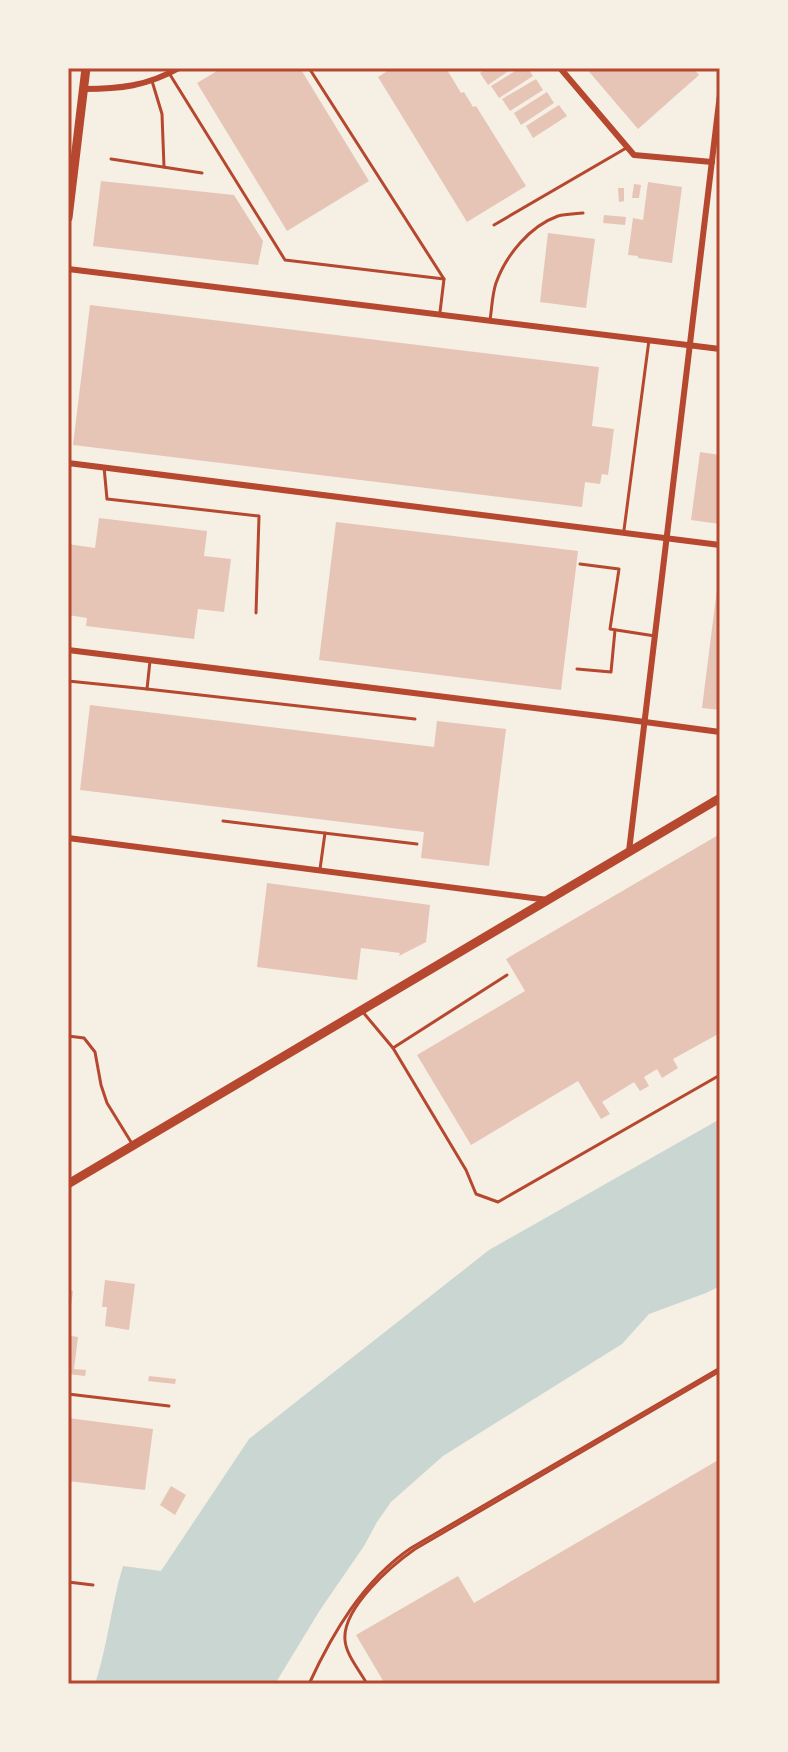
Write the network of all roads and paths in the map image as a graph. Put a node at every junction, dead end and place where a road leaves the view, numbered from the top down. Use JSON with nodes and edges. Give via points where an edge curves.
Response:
{"nodes":[{"id":1,"x":86,"y":68,"type":"edge"},
{"id":2,"x":179,"y":68,"type":"edge"},
{"id":3,"x":309,"y":68,"type":"edge"},
{"id":4,"x":560,"y":68,"type":"edge"},
{"id":5,"x":169,"y":73,"type":"junction"},
{"id":6,"x":152,"y":81,"type":"junction"},
{"id":7,"x":84,"y":89,"type":"junction"},
{"id":8,"x":720,"y":94,"type":"edge"},
{"id":9,"x":628,"y":147,"type":"junction"},
{"id":10,"x":111,"y":159,"type":"dead end"},
{"id":11,"x":712,"y":162,"type":"junction"},
{"id":12,"x":164,"y":168,"type":"junction"},
{"id":13,"x":202,"y":173,"type":"dead end"},
{"id":14,"x":583,"y":213,"type":"dead end"},
{"id":15,"x":68,"y":218,"type":"edge"},
{"id":16,"x":494,"y":225,"type":"dead end"},
{"id":17,"x":68,"y":269,"type":"edge"},
{"id":18,"x":444,"y":279,"type":"junction"},
{"id":19,"x":440,"y":314,"type":"junction"},
{"id":20,"x":490,"y":320,"type":"junction"},
{"id":21,"x":649,"y":340,"type":"junction"},
{"id":22,"x":690,"y":345,"type":"junction"},
{"id":23,"x":720,"y":349,"type":"edge"},
{"id":24,"x":68,"y":463,"type":"edge"},
{"id":25,"x":104,"y":467,"type":"junction"},
{"id":26,"x":623,"y":532,"type":"junction"},
{"id":27,"x":667,"y":539,"type":"junction"},
{"id":28,"x":720,"y":545,"type":"edge"},
{"id":29,"x":580,"y":564,"type":"dead end"},
{"id":30,"x":256,"y":613,"type":"dead end"},
{"id":31,"x":615,"y":630,"type":"junction"},
{"id":32,"x":655,"y":636,"type":"junction"},
{"id":33,"x":68,"y":650,"type":"edge"},
{"id":34,"x":150,"y":661,"type":"junction"},
{"id":35,"x":577,"y":669,"type":"dead end"},
{"id":36,"x":68,"y":681,"type":"edge"},
{"id":37,"x":147,"y":689,"type":"junction"},
{"id":38,"x":415,"y":719,"type":"dead end"},
{"id":39,"x":645,"y":721,"type":"junction"},
{"id":40,"x":720,"y":732,"type":"edge"},
{"id":41,"x":720,"y":798,"type":"edge"},
{"id":42,"x":223,"y":821,"type":"dead end"},
{"id":43,"x":325,"y":833,"type":"junction"},
{"id":44,"x":68,"y":838,"type":"edge"},
{"id":45,"x":417,"y":844,"type":"dead end"},
{"id":46,"x":629,"y":851,"type":"junction"},
{"id":47,"x":320,"y":871,"type":"junction"},
{"id":48,"x":549,"y":900,"type":"junction"},
{"id":49,"x":507,"y":975,"type":"dead end"},
{"id":50,"x":362,"y":1011,"type":"junction"},
{"id":51,"x":68,"y":1036,"type":"edge"},
{"id":52,"x":393,"y":1048,"type":"junction"},
{"id":53,"x":720,"y":1075,"type":"edge"},
{"id":54,"x":133,"y":1146,"type":"junction"},
{"id":55,"x":68,"y":1184,"type":"edge"},
{"id":56,"x":720,"y":1370,"type":"edge"},
{"id":57,"x":68,"y":1394,"type":"edge"},
{"id":58,"x":169,"y":1406,"type":"dead end"},
{"id":59,"x":68,"y":1582,"type":"edge"},
{"id":60,"x":93,"y":1585,"type":"dead end"},
{"id":61,"x":309,"y":1684,"type":"edge"},
{"id":62,"x":367,"y":1684,"type":"edge"}],
"edges":[{"from":1,"to":7,"type":"main road"},
{"from":2,"to":5,"type":"street"},
{"from":3,"to":18,"type":"lane"},
{"from":4,"to":9,"type":"street"},
{"from":5,"to":6,"type":"street"},
{"from":5,"to":18,"type":"lane","via":[[285,260]]},
{"from":6,"to":7,"type":"street"},
{"from":6,"to":12,"type":"lane","via":[[162,114]]},
{"from":7,"to":15,"type":"main road"},
{"from":8,"to":11,"type":"street"},
{"from":9,"to":11,"type":"street","via":[[634,155]]},
{"from":9,"to":16,"type":"lane"},
{"from":10,"to":12,"type":"lane"},
{"from":11,"to":22,"type":"street"},
{"from":12,"to":13,"type":"lane"},
{"from":14,"to":20,"type":"lane","via":[[550,220],[519,245],[496,283]]},
{"from":17,"to":19,"type":"street"},
{"from":18,"to":19,"type":"lane"},
{"from":19,"to":20,"type":"street"},
{"from":20,"to":21,"type":"street"},
{"from":21,"to":22,"type":"street"},
{"from":21,"to":26,"type":"lane"},
{"from":22,"to":23,"type":"street"},
{"from":22,"to":27,"type":"street"},
{"from":24,"to":25,"type":"street"},
{"from":25,"to":26,"type":"street"},
{"from":25,"to":30,"type":"lane","via":[[107,499],[259,516]]},
{"from":26,"to":27,"type":"street"},
{"from":27,"to":28,"type":"street"},
{"from":27,"to":32,"type":"street"},
{"from":29,"to":31,"type":"lane","via":[[619,569],[610,629]]},
{"from":31,"to":32,"type":"lane"},
{"from":31,"to":35,"type":"lane","via":[[611,672]]},
{"from":32,"to":39,"type":"street"},
{"from":33,"to":34,"type":"street"},
{"from":34,"to":37,"type":"lane"},
{"from":34,"to":39,"type":"street"},
{"from":36,"to":37,"type":"lane"},
{"from":37,"to":38,"type":"lane"},
{"from":39,"to":40,"type":"street"},
{"from":39,"to":46,"type":"street"},
{"from":41,"to":46,"type":"main road"},
{"from":42,"to":43,"type":"lane"},
{"from":43,"to":45,"type":"lane"},
{"from":43,"to":47,"type":"lane"},
{"from":44,"to":47,"type":"street"},
{"from":46,"to":48,"type":"main road"},
{"from":47,"to":48,"type":"street"},
{"from":48,"to":50,"type":"main road"},
{"from":49,"to":52,"type":"lane"},
{"from":50,"to":52,"type":"lane"},
{"from":50,"to":54,"type":"main road"},
{"from":51,"to":54,"type":"lane","via":[[84,1038],[95,1052],[107,1103]]},
{"from":52,"to":53,"type":"lane","via":[[476,1194],[498,1202]]},
{"from":54,"to":55,"type":"main road"},
{"from":56,"to":61,"type":"lane","via":[[411,1548],[359,1597]]},
{"from":56,"to":62,"type":"lane","via":[[391,1567],[356,1608],[346,1630],[346,1647]]},
{"from":57,"to":58,"type":"lane"},
{"from":59,"to":60,"type":"lane"}]}
